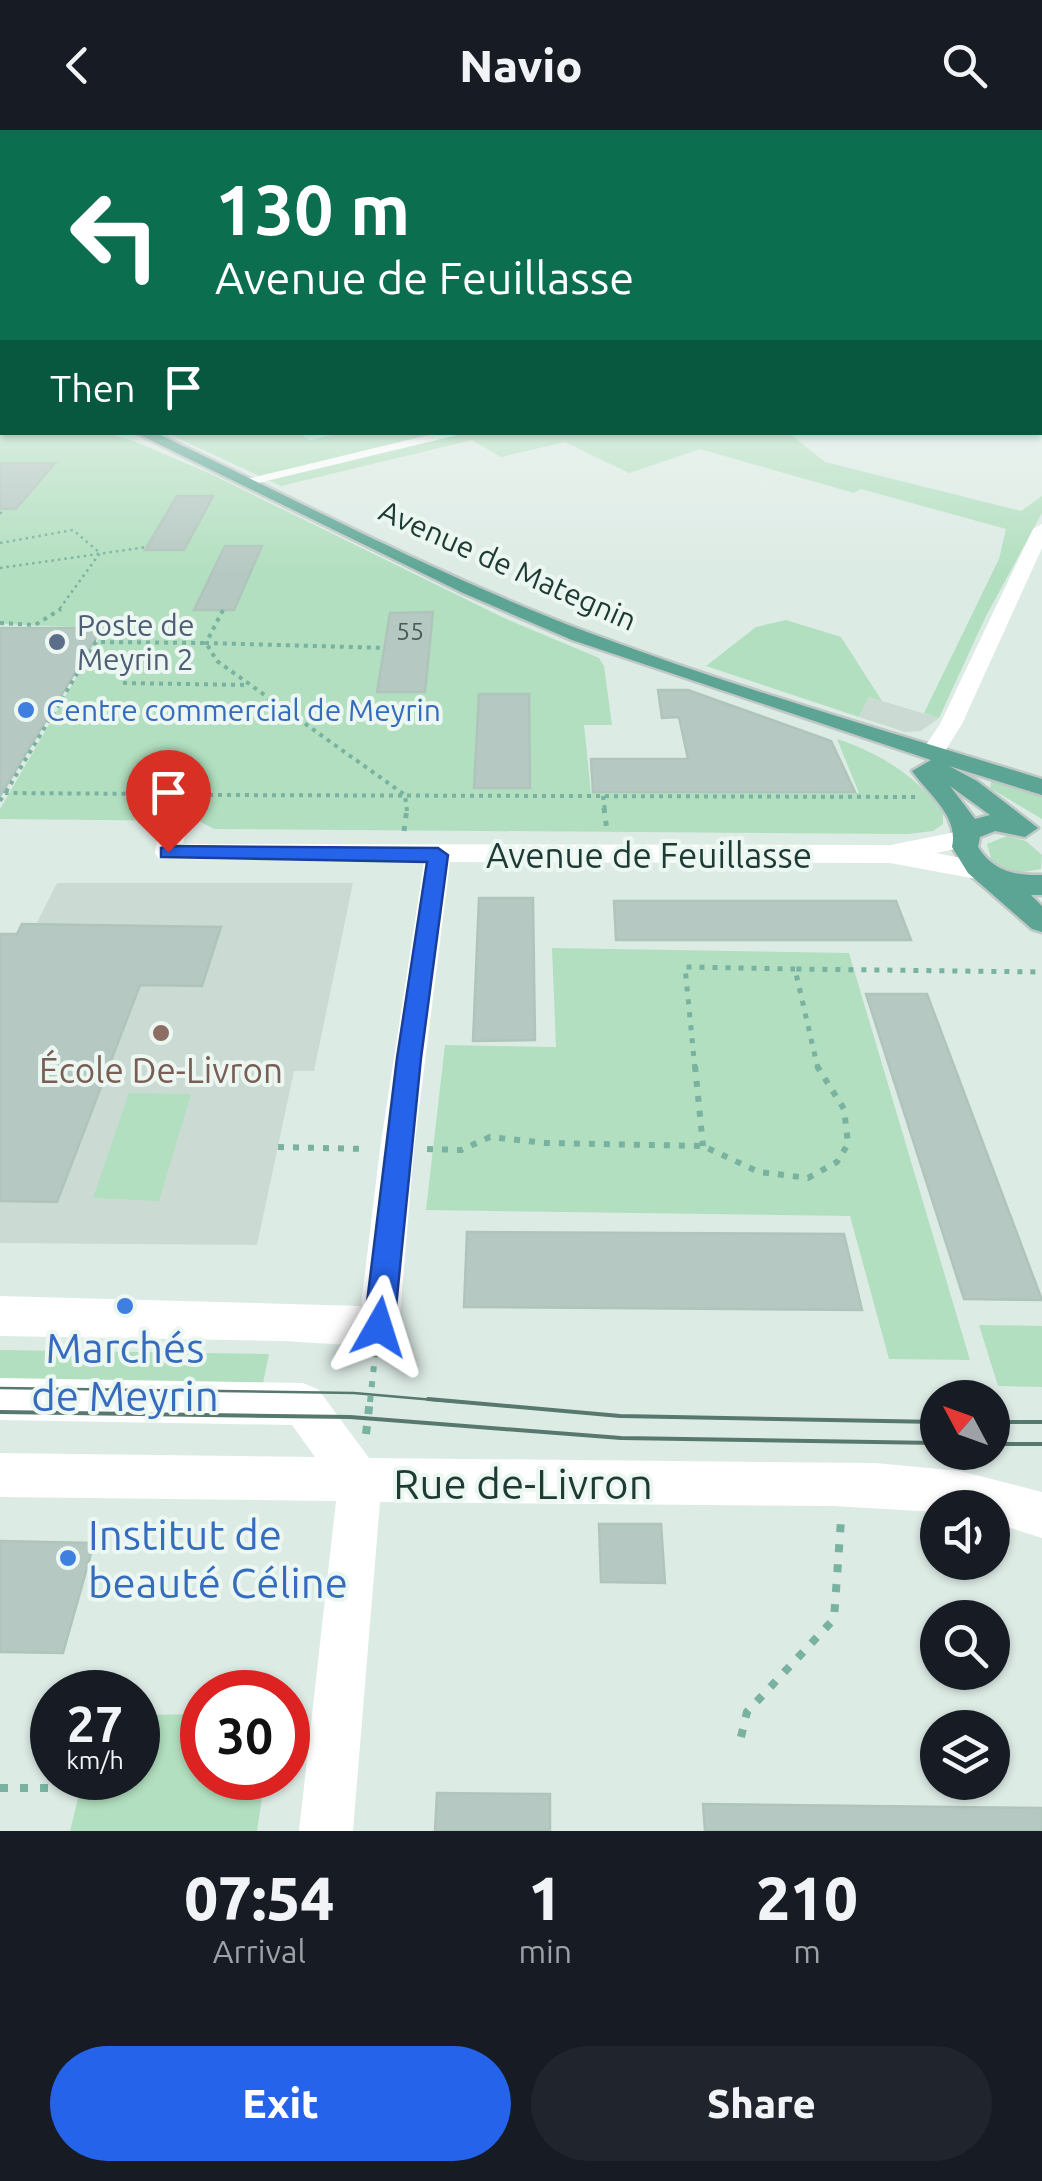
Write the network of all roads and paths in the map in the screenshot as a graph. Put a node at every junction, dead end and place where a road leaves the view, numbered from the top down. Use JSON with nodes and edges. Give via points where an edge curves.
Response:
{"nodes":[{"id":1,"x":147,"y":435,"type":"edge"},
{"id":2,"x":450,"y":435,"type":"edge"},
{"id":3,"x":246,"y":481,"type":"junction"},
{"id":4,"x":4,"y":509,"type":"dead end"},
{"id":5,"x":0,"y":514,"type":"edge"},
{"id":6,"x":1042,"y":529,"type":"edge"},
{"id":7,"x":0,"y":543,"type":"edge"},
{"id":8,"x":147,"y":547,"type":"dead end"},
{"id":9,"x":100,"y":553,"type":"junction"},
{"id":10,"x":0,"y":568,"type":"edge"},
{"id":11,"x":222,"y":610,"type":"dead end"},
{"id":12,"x":1,"y":624,"type":"edge"},
{"id":13,"x":206,"y":643,"type":"junction"},
{"id":14,"x":384,"y":648,"type":"dead end"},
{"id":15,"x":123,"y":683,"type":"dead end"},
{"id":16,"x":252,"y":686,"type":"junction"},
{"id":17,"x":859,"y":730,"type":"junction"},
{"id":18,"x":934,"y":752,"type":"junction"},
{"id":19,"x":908,"y":754,"type":"junction"},
{"id":20,"x":1042,"y":787,"type":"edge"},
{"id":21,"x":186,"y":788,"type":"dead end"},
{"id":22,"x":6,"y":793,"type":"dead end"},
{"id":23,"x":405,"y":795,"type":"junction"},
{"id":24,"x":603,"y":796,"type":"junction"},
{"id":25,"x":935,"y":797,"type":"dead end"},
{"id":26,"x":1036,"y":832,"type":"edge"},
{"id":27,"x":403,"y":834,"type":"dead end"},
{"id":28,"x":607,"y":834,"type":"dead end"},
{"id":29,"x":967,"y":836,"type":"junction"},
{"id":30,"x":890,"y":854,"type":"junction"},
{"id":31,"x":438,"y":855,"type":"junction"},
{"id":32,"x":988,"y":874,"type":"junction"},
{"id":33,"x":1042,"y":885,"type":"edge"},
{"id":34,"x":1042,"y":922,"type":"edge"},
{"id":35,"x":795,"y":969,"type":"junction"},
{"id":36,"x":1042,"y":972,"type":"edge"},
{"id":37,"x":704,"y":1146,"type":"junction"},
{"id":38,"x":278,"y":1147,"type":"dead end"},
{"id":39,"x":372,"y":1148,"type":"dead end"},
{"id":40,"x":424,"y":1149,"type":"dead end"},
{"id":41,"x":0,"y":1316,"type":"edge"},
{"id":42,"x":379,"y":1327,"type":"junction"},
{"id":43,"x":0,"y":1400,"type":"edge"},
{"id":44,"x":0,"y":1475,"type":"edge"},
{"id":45,"x":360,"y":1482,"type":"junction"},
{"id":46,"x":1042,"y":1515,"type":"edge"},
{"id":47,"x":841,"y":1517,"type":"dead end"},
{"id":48,"x":741,"y":1737,"type":"dead end"},
{"id":49,"x":0,"y":1788,"type":"edge"},
{"id":50,"x":30,"y":1788,"type":"edge"},
{"id":51,"x":326,"y":1831,"type":"edge"}],
"edges":[{"from":1,"to":3,"type":"main road","name":"Avenue de Mategnin"},
{"from":2,"to":3,"type":"street"},
{"from":3,"to":17,"type":"main road","name":"Avenue de Mategnin","via":[[534,618]]},
{"from":4,"to":5,"type":"path"},
{"from":6,"to":18,"type":"street"},
{"from":7,"to":9,"type":"path","via":[[73,530]]},
{"from":8,"to":9,"type":"path"},
{"from":9,"to":10,"type":"path"},
{"from":9,"to":12,"type":"path","via":[[56,617],[34,626]]},
{"from":11,"to":13,"type":"path"},
{"from":13,"to":14,"type":"path"},
{"from":13,"to":16,"type":"path","via":[[217,661]]},
{"from":13,"to":22,"type":"path","via":[[96,642]]},
{"from":15,"to":16,"type":"path"},
{"from":16,"to":23,"type":"path"},
{"from":17,"to":18,"type":"main road","name":"Avenue de Mategnin"},
{"from":17,"to":19,"type":"main road","name":"Avenue de Mategnin"},
{"from":18,"to":20,"type":"main road","name":"Avenue de Mategnin"},
{"from":19,"to":26,"type":"main road","name":"Avenue de Mategnin"},
{"from":19,"to":29,"type":"main road","name":"Avenue de Mategnin","via":[[946,794]]},
{"from":21,"to":31,"type":"street","name":"Avenue de Feuillasse","via":[[168,852]]},
{"from":23,"to":24,"type":"path"},
{"from":23,"to":27,"type":"path"},
{"from":24,"to":25,"type":"path"},
{"from":24,"to":28,"type":"path"},
{"from":26,"to":29,"type":"main road","via":[[987,823]]},
{"from":29,"to":30,"type":"street","name":"Avenue de Feuillasse"},
{"from":29,"to":32,"type":"main road","name":"Avenue de Mategnin","via":[[968,855]]},
{"from":30,"to":31,"type":"street","name":"Avenue de Feuillasse"},
{"from":30,"to":32,"type":"street","name":"Avenue de Feuillasse"},
{"from":31,"to":42,"type":"street"},
{"from":32,"to":33,"type":"main road"},
{"from":32,"to":34,"type":"main road","name":"Avenue de Mategnin"},
{"from":35,"to":36,"type":"path"},
{"from":35,"to":37,"type":"path","via":[[685,967]]},
{"from":35,"to":37,"type":"path","via":[[819,1074],[844,1109],[848,1144],[837,1162],[808,1178],[759,1172]]},
{"from":37,"to":40,"type":"path","via":[[490,1137],[461,1150]]},
{"from":38,"to":39,"type":"path"},
{"from":41,"to":42,"type":"street"},
{"from":42,"to":45,"type":"path"},
{"from":43,"to":45,"type":"street","via":[[303,1404]]},
{"from":44,"to":45,"type":"street","name":"Rue de-Livron"},
{"from":45,"to":46,"type":"street","name":"Rue de-Livron","via":[[884,1485],[959,1494]]},
{"from":45,"to":51,"type":"street"},
{"from":47,"to":48,"type":"path","via":[[834,1619],[747,1712]]},
{"from":49,"to":50,"type":"path"}]}
